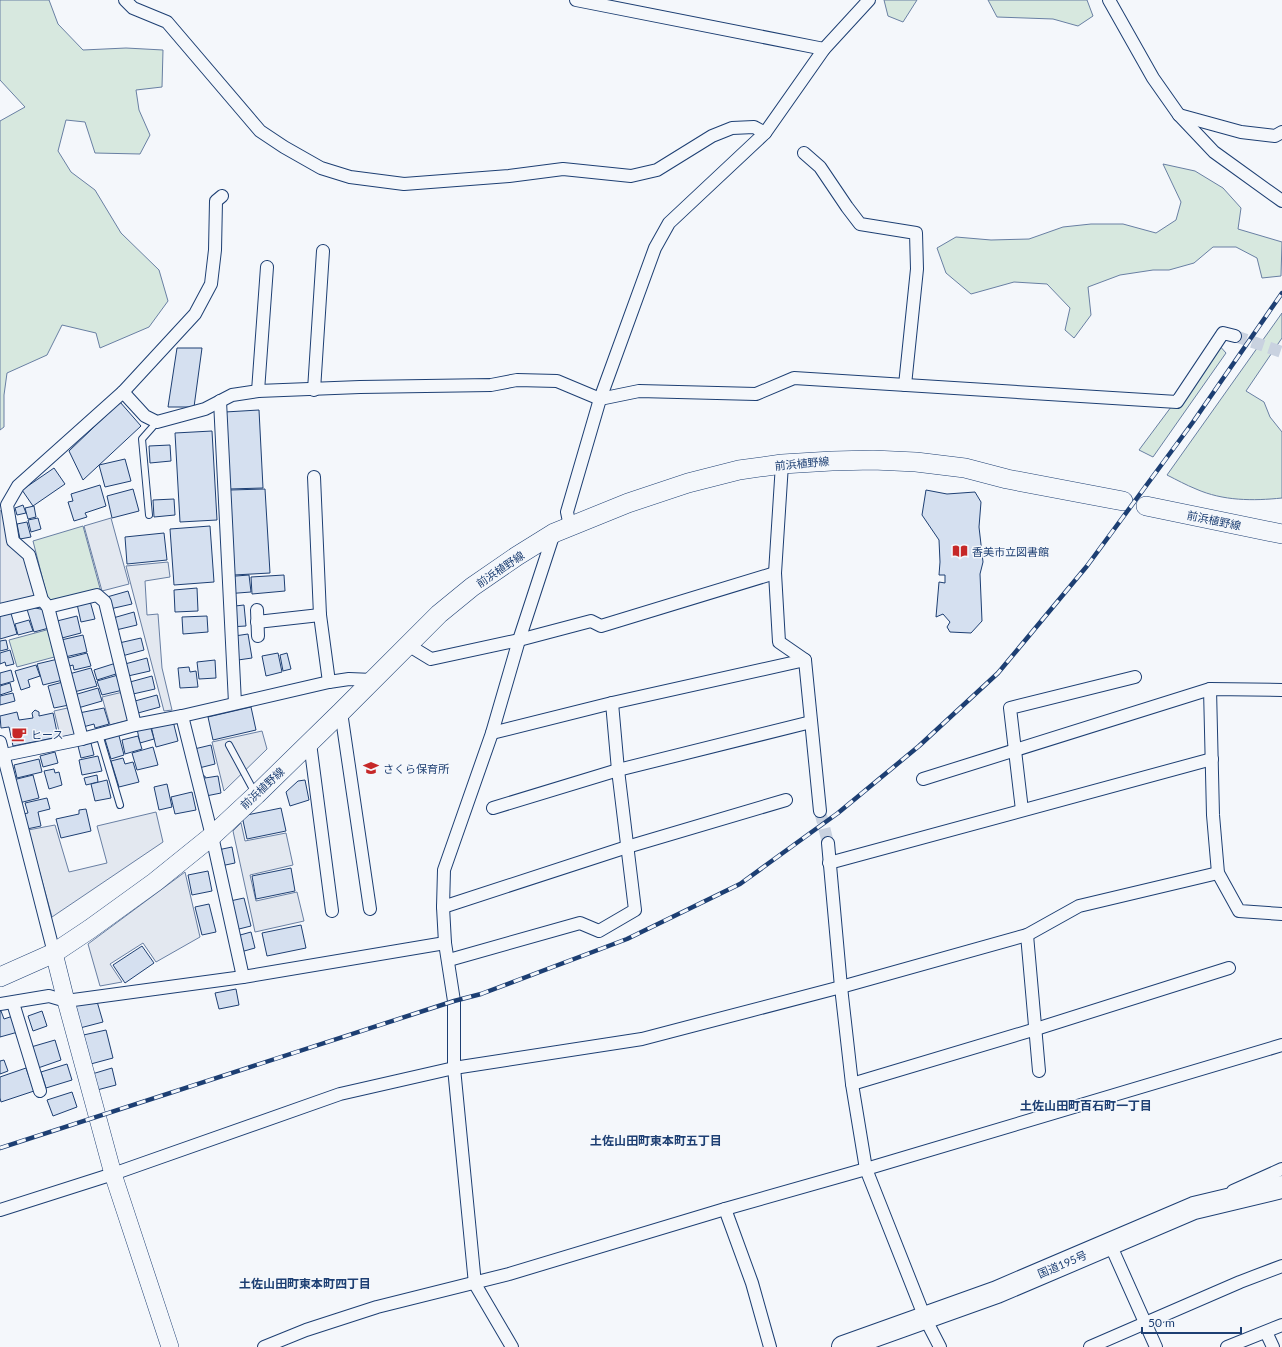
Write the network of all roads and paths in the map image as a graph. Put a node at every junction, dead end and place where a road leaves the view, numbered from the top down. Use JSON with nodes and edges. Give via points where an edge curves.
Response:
{"nodes":[{"id":1,"x":125,"y":0,"type":"edge"},
{"id":2,"x":576,"y":0,"type":"edge"},
{"id":3,"x":869,"y":0,"type":"edge"},
{"id":4,"x":1109,"y":0,"type":"edge"},
{"id":5,"x":824,"y":49,"type":"junction"},
{"id":6,"x":1179,"y":115,"type":"junction"},
{"id":7,"x":1282,"y":132,"type":"edge"},
{"id":8,"x":765,"y":133,"type":"junction"},
{"id":9,"x":804,"y":153,"type":"dead end"},
{"id":10,"x":222,"y":196,"type":"dead end"},
{"id":11,"x":1282,"y":201,"type":"edge"},
{"id":12,"x":323,"y":251,"type":"dead end"},
{"id":13,"x":267,"y":267,"type":"dead end"},
{"id":14,"x":1235,"y":336,"type":"tunnel mouth"},
{"id":15,"x":905,"y":385,"type":"junction"},
{"id":16,"x":314,"y":390,"type":"junction"},
{"id":17,"x":258,"y":391,"type":"junction"},
{"id":18,"x":123,"y":392,"type":"junction"},
{"id":19,"x":600,"y":399,"type":"junction"},
{"id":20,"x":220,"y":401,"type":"junction"},
{"id":21,"x":157,"y":422,"type":"junction"},
{"id":22,"x":782,"y":464,"type":"junction"},
{"id":23,"x":314,"y":477,"type":"dead end"},
{"id":24,"x":1123,"y":501,"type":"dead end"},
{"id":25,"x":1146,"y":506,"type":"dead end"},
{"id":26,"x":149,"y":515,"type":"dead end"},
{"id":27,"x":562,"y":530,"type":"junction"},
{"id":28,"x":1282,"y":534,"type":"edge"},
{"id":29,"x":775,"y":573,"type":"junction"},
{"id":30,"x":45,"y":604,"type":"junction"},
{"id":31,"x":0,"y":610,"type":"edge"},
{"id":32,"x":320,"y":615,"type":"junction"},
{"id":33,"x":258,"y":636,"type":"dead end"},
{"id":34,"x":519,"y":640,"type":"junction"},
{"id":35,"x":408,"y":645,"type":"junction"},
{"id":36,"x":805,"y":660,"type":"junction"},
{"id":37,"x":1135,"y":677,"type":"dead end"},
{"id":38,"x":373,"y":680,"type":"junction"},
{"id":39,"x":329,"y":682,"type":"junction"},
{"id":40,"x":1210,"y":689,"type":"junction"},
{"id":41,"x":1282,"y":690,"type":"edge"},
{"id":42,"x":234,"y":703,"type":"junction"},
{"id":43,"x":612,"y":703,"type":"junction"},
{"id":44,"x":341,"y":712,"type":"junction"},
{"id":45,"x":182,"y":716,"type":"junction"},
{"id":46,"x":811,"y":722,"type":"junction"},
{"id":47,"x":135,"y":725,"type":"junction"},
{"id":48,"x":492,"y":733,"type":"junction"},
{"id":49,"x":99,"y":734,"type":"junction"},
{"id":50,"x":82,"y":739,"type":"junction"},
{"id":51,"x":0,"y":742,"type":"edge"},
{"id":52,"x":310,"y":743,"type":"junction"},
{"id":53,"x":229,"y":745,"type":"dead end"},
{"id":54,"x":1014,"y":750,"type":"junction"},
{"id":55,"x":4,"y":755,"type":"junction"},
{"id":56,"x":1212,"y":759,"type":"junction"},
{"id":57,"x":618,"y":770,"type":"junction"},
{"id":58,"x":923,"y":778,"type":"dead end"},
{"id":59,"x":256,"y":795,"type":"junction"},
{"id":60,"x":786,"y":800,"type":"dead end"},
{"id":61,"x":120,"y":805,"type":"dead end"},
{"id":62,"x":493,"y":808,"type":"dead end"},
{"id":63,"x":1022,"y":810,"type":"junction"},
{"id":64,"x":820,"y":811,"type":"tunnel mouth"},
{"id":65,"x":212,"y":836,"type":"junction"},
{"id":66,"x":828,"y":844,"type":"tunnel mouth"},
{"id":67,"x":627,"y":846,"type":"junction"},
{"id":68,"x":829,"y":863,"type":"junction"},
{"id":69,"x":1218,"y":873,"type":"junction"},
{"id":70,"x":444,"y":907,"type":"junction"},
{"id":71,"x":370,"y":909,"type":"dead end"},
{"id":72,"x":332,"y":911,"type":"dead end"},
{"id":73,"x":1282,"y":914,"type":"edge"},
{"id":74,"x":1027,"y":935,"type":"junction"},
{"id":75,"x":446,"y":943,"type":"junction"},
{"id":76,"x":54,"y":953,"type":"junction"},
{"id":77,"x":449,"y":960,"type":"junction"},
{"id":78,"x":1229,"y":968,"type":"dead end"},
{"id":79,"x":0,"y":977,"type":"edge"},
{"id":80,"x":243,"y":977,"type":"junction"},
{"id":81,"x":841,"y":987,"type":"junction"},
{"id":82,"x":66,"y":1001,"type":"junction"},
{"id":83,"x":13,"y":1003,"type":"junction"},
{"id":84,"x":0,"y":1004,"type":"edge"},
{"id":85,"x":1036,"y":1029,"type":"junction"},
{"id":86,"x":1282,"y":1045,"type":"edge"},
{"id":87,"x":454,"y":1068,"type":"junction"},
{"id":88,"x":1040,"y":1071,"type":"dead end"},
{"id":89,"x":852,"y":1084,"type":"junction"},
{"id":90,"x":40,"y":1090,"type":"dead end"},
{"id":91,"x":866,"y":1169,"type":"junction"},
{"id":92,"x":1282,"y":1169,"type":"edge"},
{"id":93,"x":114,"y":1174,"type":"junction"},
{"id":94,"x":1282,"y":1187,"type":"edge"},
{"id":95,"x":1194,"y":1208,"type":"junction"},
{"id":96,"x":725,"y":1209,"type":"junction"},
{"id":97,"x":0,"y":1210,"type":"edge"},
{"id":98,"x":1110,"y":1244,"type":"junction"},
{"id":99,"x":1282,"y":1266,"type":"edge"},
{"id":100,"x":475,"y":1284,"type":"junction"},
{"id":101,"x":925,"y":1318,"type":"junction"},
{"id":102,"x":1146,"y":1323,"type":"junction"},
{"id":103,"x":1282,"y":1326,"type":"edge"},
{"id":104,"x":1266,"y":1332,"type":"junction"},
{"id":105,"x":170,"y":1347,"type":"edge"},
{"id":106,"x":264,"y":1347,"type":"edge"},
{"id":107,"x":512,"y":1347,"type":"edge"},
{"id":108,"x":770,"y":1347,"type":"edge"},
{"id":109,"x":843,"y":1347,"type":"edge"},
{"id":110,"x":940,"y":1347,"type":"edge"},
{"id":111,"x":1090,"y":1347,"type":"edge"},
{"id":112,"x":1156,"y":1347,"type":"edge"},
{"id":113,"x":1227,"y":1347,"type":"edge"},
{"id":114,"x":1273,"y":1347,"type":"edge"}],
"edges":[{"from":1,"to":8,"type":"street","via":[[133,8],[167,22],[260,131],[321,168],[350,177],[404,184],[563,169],[631,176],[657,170],[712,136],[732,128],[754,127]]},
{"from":2,"to":5,"type":"street"},
{"from":3,"to":5,"type":"street"},
{"from":4,"to":6,"type":"street","via":[[1154,78]]},
{"from":5,"to":8,"type":"street"},
{"from":6,"to":7,"type":"street","via":[[1241,132],[1275,136]]},
{"from":6,"to":11,"type":"street","via":[[1214,152]]},
{"from":8,"to":19,"type":"street","via":[[669,223],[655,248]]},
{"from":9,"to":15,"type":"street","via":[[820,167],[860,224],[916,233],[917,269]]},
{"from":10,"to":18,"type":"street","via":[[216,201],[211,284],[196,314]]},
{"from":12,"to":16,"type":"street"},
{"from":13,"to":17,"type":"street"},
{"from":14,"to":15,"type":"street","via":[[1223,333],[1177,402]]},
{"from":15,"to":19,"type":"street","via":[[794,378],[756,394],[639,391]]},
{"from":16,"to":17,"type":"street"},
{"from":16,"to":19,"type":"street","via":[[491,385],[517,380],[557,381]]},
{"from":17,"to":20,"type":"street","via":[[232,395]]},
{"from":18,"to":21,"type":"street","via":[[145,416]]},
{"from":18,"to":30,"type":"street","via":[[18,486],[7,505],[13,541],[29,555]]},
{"from":19,"to":27,"type":"street"},
{"from":20,"to":21,"type":"street","via":[[205,410]]},
{"from":20,"to":42,"type":"street"},
{"from":21,"to":26,"type":"lane","via":[[142,439]]},
{"from":22,"to":24,"type":"main road","name":"前浜植野線","via":[[839,460],[916,462],[965,468],[1007,479]]},
{"from":22,"to":27,"type":"main road","name":"前浜植野線","via":[[739,470],[688,484],[628,503]]},
{"from":22,"to":29,"type":"street"},
{"from":23,"to":32,"type":"street"},
{"from":25,"to":28,"type":"main road","name":"前浜植野線"},
{"from":27,"to":34,"type":"street"},
{"from":27,"to":35,"type":"main road","name":"前浜植野線","via":[[517,556],[472,587],[439,614]]},
{"from":29,"to":34,"type":"street","via":[[601,626],[591,621]]},
{"from":29,"to":36,"type":"street","via":[[779,642]]},
{"from":30,"to":31,"type":"street"},
{"from":30,"to":47,"type":"street","via":[[96,595],[105,602]]},
{"from":30,"to":50,"type":"street"},
{"from":32,"to":33,"type":"street","via":[[257,616]]},
{"from":32,"to":39,"type":"street"},
{"from":34,"to":35,"type":"street","via":[[431,659]]},
{"from":34,"to":48,"type":"street"},
{"from":35,"to":38,"type":"main road","name":"前浜植野線"},
{"from":36,"to":43,"type":"street"},
{"from":36,"to":46,"type":"street"},
{"from":37,"to":54,"type":"street","via":[[1010,708]]},
{"from":38,"to":39,"type":"street","via":[[349,679]]},
{"from":38,"to":44,"type":"main road","name":"前浜植野線"},
{"from":39,"to":42,"type":"street"},
{"from":40,"to":41,"type":"street"},
{"from":40,"to":54,"type":"street"},
{"from":40,"to":56,"type":"street"},
{"from":42,"to":45,"type":"street"},
{"from":43,"to":48,"type":"street"},
{"from":43,"to":57,"type":"street"},
{"from":44,"to":52,"type":"main road","name":"前浜植野線"},
{"from":44,"to":71,"type":"street"},
{"from":45,"to":47,"type":"street"},
{"from":45,"to":65,"type":"street"},
{"from":46,"to":57,"type":"street"},
{"from":46,"to":64,"type":"street"},
{"from":47,"to":49,"type":"street"},
{"from":48,"to":70,"type":"street","via":[[444,870]]},
{"from":49,"to":50,"type":"street"},
{"from":49,"to":61,"type":"lane"},
{"from":50,"to":55,"type":"street"},
{"from":51,"to":55,"type":"street"},
{"from":52,"to":59,"type":"main road","name":"前浜植野線"},
{"from":52,"to":72,"type":"street"},
{"from":53,"to":59,"type":"lane"},
{"from":54,"to":58,"type":"street"},
{"from":54,"to":63,"type":"street"},
{"from":55,"to":76,"type":"street"},
{"from":56,"to":63,"type":"street"},
{"from":56,"to":69,"type":"street"},
{"from":57,"to":62,"type":"street"},
{"from":57,"to":67,"type":"street"},
{"from":59,"to":65,"type":"main road","name":"前浜植野線"},
{"from":60,"to":67,"type":"street"},
{"from":63,"to":68,"type":"street"},
{"from":65,"to":76,"type":"main road","name":"前浜植野線","via":[[155,882]]},
{"from":65,"to":80,"type":"street"},
{"from":66,"to":68,"type":"street"},
{"from":67,"to":70,"type":"street"},
{"from":67,"to":77,"type":"street","via":[[635,910],[599,931],[580,923]]},
{"from":68,"to":81,"type":"street"},
{"from":69,"to":73,"type":"street","via":[[1239,912]]},
{"from":69,"to":74,"type":"street","via":[[1079,906]]},
{"from":70,"to":75,"type":"street"},
{"from":74,"to":81,"type":"street"},
{"from":74,"to":85,"type":"street"},
{"from":75,"to":77,"type":"street"},
{"from":75,"to":80,"type":"street"},
{"from":76,"to":79,"type":"main road","name":"前浜植野線"},
{"from":76,"to":82,"type":"street"},
{"from":77,"to":87,"type":"street","via":[[454,1001]]},
{"from":78,"to":85,"type":"street"},
{"from":80,"to":82,"type":"street"},
{"from":81,"to":87,"type":"street","via":[[642,1038]]},
{"from":81,"to":89,"type":"street"},
{"from":82,"to":83,"type":"street","via":[[49,996]]},
{"from":82,"to":93,"type":"street"},
{"from":83,"to":84,"type":"street"},
{"from":83,"to":90,"type":"street"},
{"from":85,"to":88,"type":"street"},
{"from":85,"to":89,"type":"street"},
{"from":86,"to":91,"type":"street"},
{"from":87,"to":93,"type":"street","via":[[340,1094]]},
{"from":87,"to":100,"type":"street"},
{"from":89,"to":91,"type":"street"},
{"from":91,"to":96,"type":"street"},
{"from":91,"to":101,"type":"street"},
{"from":92,"to":95,"type":"street"},
{"from":93,"to":97,"type":"street"},
{"from":93,"to":105,"type":"street"},
{"from":94,"to":95,"type":"highway","name":"国道195号"},
{"from":95,"to":98,"type":"highway","name":"国道195号"},
{"from":96,"to":100,"type":"street"},
{"from":96,"to":108,"type":"street","via":[[752,1283]]},
{"from":98,"to":101,"type":"highway","name":"国道195号","via":[[996,1292]]},
{"from":98,"to":102,"type":"street"},
{"from":99,"to":102,"type":"street"},
{"from":100,"to":106,"type":"street","via":[[377,1307],[306,1330]]},
{"from":100,"to":107,"type":"street"},
{"from":101,"to":109,"type":"highway","name":"国道195号"},
{"from":101,"to":110,"type":"street"},
{"from":102,"to":111,"type":"street"},
{"from":102,"to":112,"type":"street"},
{"from":103,"to":104,"type":"street"},
{"from":104,"to":113,"type":"street"},
{"from":104,"to":114,"type":"street"}]}
